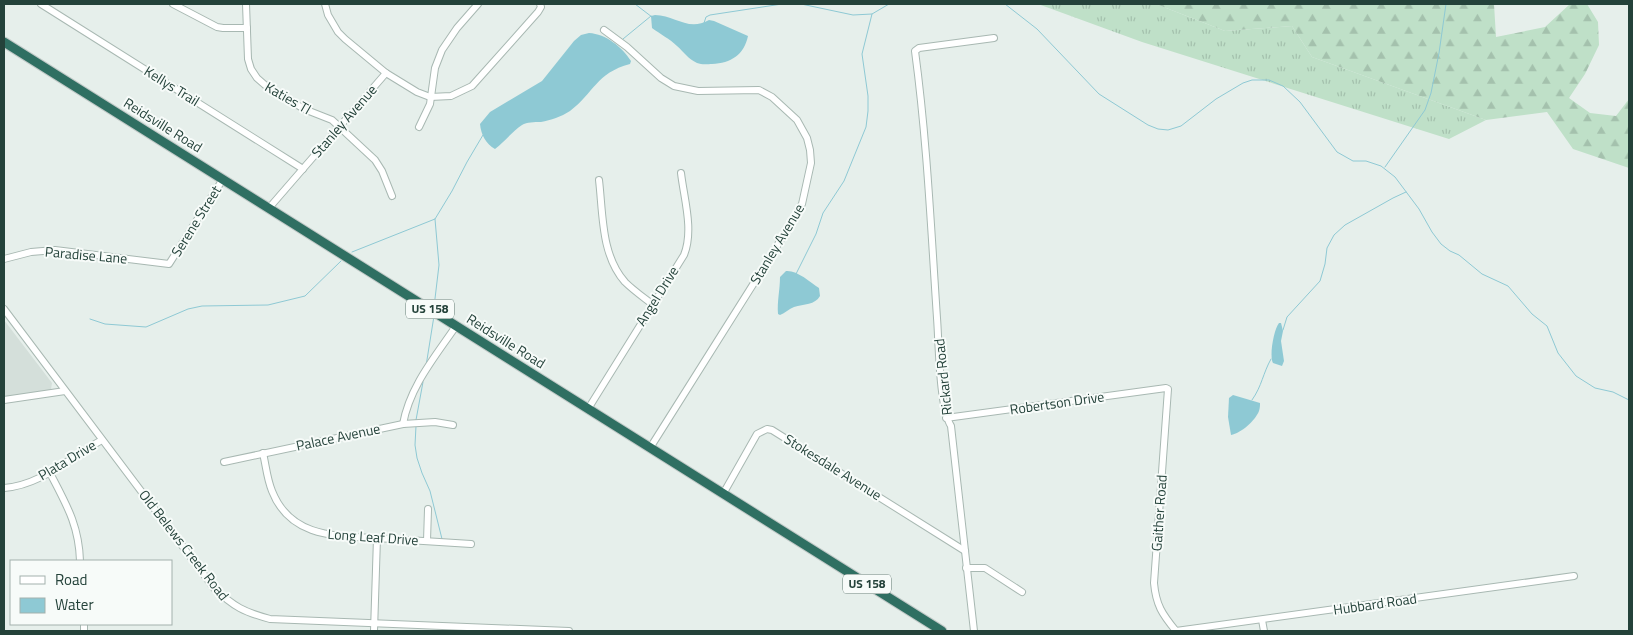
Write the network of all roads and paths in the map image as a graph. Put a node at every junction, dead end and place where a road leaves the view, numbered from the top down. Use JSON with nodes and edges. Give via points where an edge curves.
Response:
{"nodes":[{"id":1,"x":41,"y":4,"type":"edge"},
{"id":2,"x":173,"y":4,"type":"edge"},
{"id":3,"x":246,"y":4,"type":"edge"},
{"id":4,"x":325,"y":4,"type":"edge"},
{"id":5,"x":478,"y":4,"type":"edge"},
{"id":6,"x":540,"y":4,"type":"edge"},
{"id":7,"x":247,"y":28,"type":"junction"},
{"id":8,"x":604,"y":30,"type":"dead end"},
{"id":9,"x":994,"y":38,"type":"dead end"},
{"id":10,"x":4,"y":42,"type":"edge"},
{"id":11,"x":386,"y":73,"type":"junction"},
{"id":12,"x":430,"y":97,"type":"junction"},
{"id":13,"x":339,"y":127,"type":"junction"},
{"id":14,"x":420,"y":127,"type":"dead end"},
{"id":15,"x":303,"y":169,"type":"junction"},
{"id":16,"x":681,"y":173,"type":"dead end"},
{"id":17,"x":222,"y":179,"type":"junction"},
{"id":18,"x":599,"y":180,"type":"dead end"},
{"id":19,"x":392,"y":196,"type":"dead end"},
{"id":20,"x":269,"y":208,"type":"junction"},
{"id":21,"x":4,"y":259,"type":"edge"},
{"id":22,"x":169,"y":264,"type":"joint"},
{"id":23,"x":652,"y":304,"type":"junction"},
{"id":24,"x":4,"y":309,"type":"edge"},
{"id":25,"x":456,"y":326,"type":"junction"},
{"id":26,"x":1168,"y":390,"type":"joint"},
{"id":27,"x":65,"y":391,"type":"junction"},
{"id":28,"x":4,"y":400,"type":"edge"},
{"id":29,"x":588,"y":409,"type":"junction"},
{"id":30,"x":946,"y":418,"type":"junction"},
{"id":31,"x":403,"y":424,"type":"junction"},
{"id":32,"x":453,"y":425,"type":"dead end"},
{"id":33,"x":102,"y":440,"type":"junction"},
{"id":34,"x":650,"y":448,"type":"junction"},
{"id":35,"x":263,"y":453,"type":"junction"},
{"id":36,"x":224,"y":462,"type":"dead end"},
{"id":37,"x":50,"y":473,"type":"junction"},
{"id":38,"x":4,"y":488,"type":"edge"},
{"id":39,"x":724,"y":494,"type":"junction"},
{"id":40,"x":428,"y":509,"type":"dead end"},
{"id":41,"x":376,"y":538,"type":"junction"},
{"id":42,"x":427,"y":541,"type":"junction"},
{"id":43,"x":471,"y":544,"type":"dead end"},
{"id":44,"x":964,"y":551,"type":"junction"},
{"id":45,"x":80,"y":560,"type":"edge"},
{"id":46,"x":966,"y":568,"type":"junction"},
{"id":47,"x":1574,"y":576,"type":"dead end"},
{"id":48,"x":1022,"y":592,"type":"dead end"},
{"id":49,"x":1262,"y":620,"type":"junction"},
{"id":50,"x":374,"y":624,"type":"junction"},
{"id":51,"x":436,"y":629,"type":"edge"},
{"id":52,"x":374,"y":631,"type":"edge"},
{"id":53,"x":569,"y":631,"type":"edge"},
{"id":54,"x":942,"y":631,"type":"edge"},
{"id":55,"x":974,"y":631,"type":"edge"},
{"id":56,"x":1176,"y":631,"type":"edge"},
{"id":57,"x":1264,"y":631,"type":"edge"}],
"edges":[{"from":1,"to":15,"type":"street","name":"Kellys Trail"},
{"from":2,"to":7,"type":"street","via":[[217,27]]},
{"from":3,"to":7,"type":"street","name":"Katies Tl"},
{"from":4,"to":11,"type":"street","via":[[338,32]]},
{"from":5,"to":12,"type":"street","via":[[456,28],[442,50]]},
{"from":6,"to":12,"type":"street","via":[[538,12],[472,86],[451,96]]},
{"from":7,"to":13,"type":"street","name":"Katies Tl","via":[[248,59],[257,78],[304,109],[327,117]]},
{"from":8,"to":34,"type":"street","name":"Stanley Avenue","via":[[674,86],[698,91],[759,90],[772,97],[797,120],[810,150],[811,162],[802,204]]},
{"from":9,"to":30,"type":"street","name":"Rickard Road","via":[[915,51]]},
{"from":10,"to":17,"type":"highway","name":"Reidsville Road","number":"US 158"},
{"from":11,"to":12,"type":"street","name":"Stanley Avenue"},
{"from":11,"to":13,"type":"street","name":"Stanley Avenue"},
{"from":12,"to":14,"type":"street"},
{"from":13,"to":15,"type":"street","name":"Stanley Avenue"},
{"from":13,"to":19,"type":"street","name":"Katies Tl","via":[[375,160]]},
{"from":15,"to":20,"type":"street","name":"Stanley Avenue"},
{"from":16,"to":23,"type":"street","name":"Angel Drive","via":[[688,245]]},
{"from":17,"to":20,"type":"highway","name":"Reidsville Road","number":"US 158"},
{"from":17,"to":22,"type":"street","name":"Serene Street"},
{"from":18,"to":23,"type":"street","via":[[607,249],[612,262],[630,287]]},
{"from":20,"to":25,"type":"highway","name":"Reidsville Road","number":"US 158"},
{"from":21,"to":22,"type":"street","name":"Paradise Lane","via":[[55,250]]},
{"from":23,"to":29,"type":"street","name":"Angel Drive"},
{"from":24,"to":27,"type":"street","name":"Old Belews Creek Road"},
{"from":25,"to":29,"type":"highway","name":"Reidsville Road","number":"US 158"},
{"from":25,"to":31,"type":"street","via":[[417,383]]},
{"from":26,"to":30,"type":"street","name":"Robertson Drive"},
{"from":26,"to":56,"type":"street","name":"Gaither Road","via":[[1154,583],[1157,605]]},
{"from":27,"to":28,"type":"street"},
{"from":27,"to":33,"type":"street","name":"Old Belews Creek Road"},
{"from":29,"to":34,"type":"highway","name":"Reidsville Road","number":"US 158"},
{"from":30,"to":44,"type":"street","name":"Rickard Road","via":[[951,426]]},
{"from":31,"to":32,"type":"street","name":"Palace Avenue","via":[[435,422]]},
{"from":31,"to":35,"type":"street","name":"Palace Avenue"},
{"from":33,"to":37,"type":"street","name":"Plata Drive"},
{"from":33,"to":50,"type":"street","name":"Old Belews Creek Road","via":[[214,588],[230,604],[270,619]]},
{"from":34,"to":39,"type":"highway","name":"Reidsville Road","number":"US 158"},
{"from":35,"to":36,"type":"street","name":"Palace Avenue"},
{"from":35,"to":41,"type":"street","name":"Long Leaf Drive","via":[[272,492],[296,523],[330,536]]},
{"from":37,"to":38,"type":"street","name":"Plata Drive"},
{"from":37,"to":45,"type":"street","via":[[72,515]]},
{"from":39,"to":44,"type":"street","name":"Stokesdale Avenue","via":[[758,434],[772,430]]},
{"from":39,"to":54,"type":"highway","name":"Reidsville Road","number":"US 158"},
{"from":40,"to":42,"type":"street"},
{"from":41,"to":42,"type":"street","name":"Long Leaf Drive"},
{"from":41,"to":50,"type":"street"},
{"from":42,"to":43,"type":"street","name":"Long Leaf Drive"},
{"from":44,"to":46,"type":"street","name":"Rickard Road"},
{"from":46,"to":48,"type":"street","via":[[985,568]]},
{"from":46,"to":55,"type":"street","name":"Rickard Road"},
{"from":47,"to":49,"type":"street","name":"Hubbard Road"},
{"from":49,"to":56,"type":"street","name":"Hubbard Road"},
{"from":49,"to":57,"type":"street"},
{"from":50,"to":51,"type":"street","name":"Old Belews Creek Road"},
{"from":50,"to":52,"type":"street"},
{"from":51,"to":53,"type":"street","name":"Old Belews Creek Road"}]}
